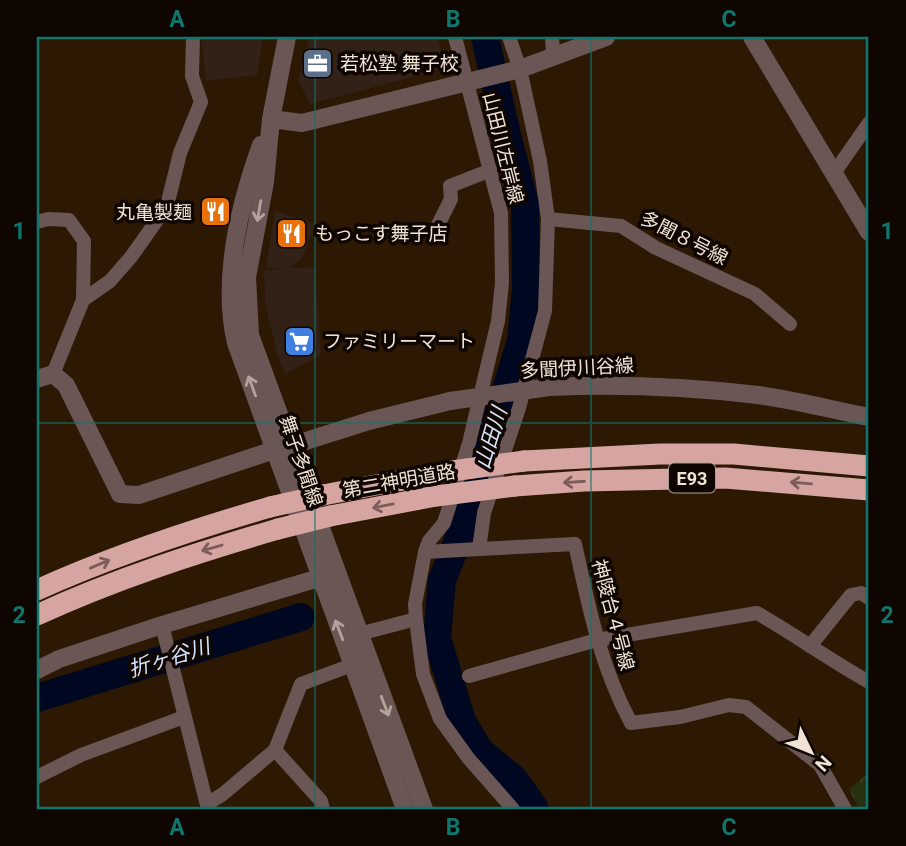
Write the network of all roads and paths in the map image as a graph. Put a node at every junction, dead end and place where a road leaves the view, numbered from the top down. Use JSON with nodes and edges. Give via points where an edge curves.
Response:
{"nodes":[{"id":1,"x":193,"y":37,"type":"edge"},
{"id":2,"x":287,"y":37,"type":"edge"},
{"id":3,"x":455,"y":37,"type":"edge"},
{"id":4,"x":509,"y":37,"type":"edge"},
{"id":5,"x":606,"y":37,"type":"edge"},
{"id":6,"x":751,"y":37,"type":"edge"},
{"id":7,"x":553,"y":46,"type":"edge"},
{"id":8,"x":520,"y":69,"type":"junction"},
{"id":9,"x":466,"y":83,"type":"junction"},
{"id":10,"x":271,"y":119,"type":"junction"},
{"id":11,"x":869,"y":122,"type":"edge"},
{"id":12,"x":491,"y":170,"type":"junction"},
{"id":13,"x":834,"y":173,"type":"junction"},
{"id":14,"x":548,"y":219,"type":"junction"},
{"id":15,"x":37,"y":222,"type":"edge"},
{"id":16,"x":867,"y":224,"type":"edge"},
{"id":17,"x":435,"y":231,"type":"dead end"},
{"id":18,"x":83,"y":300,"type":"junction"},
{"id":19,"x":790,"y":324,"type":"dead end"},
{"id":20,"x":45,"y":376,"type":"edge"},
{"id":21,"x":869,"y":417,"type":"edge"},
{"id":22,"x":282,"y":448,"type":"junction"},
{"id":23,"x":869,"y":466,"type":"edge"},
{"id":24,"x":869,"y":490,"type":"edge"},
{"id":25,"x":479,"y":549,"type":"junction"},
{"id":26,"x":425,"y":552,"type":"junction"},
{"id":27,"x":328,"y":575,"type":"junction"},
{"id":28,"x":37,"y":590,"type":"edge"},
{"id":29,"x":869,"y":598,"type":"edge"},
{"id":30,"x":37,"y":615,"type":"edge"},
{"id":31,"x":416,"y":619,"type":"junction"},
{"id":32,"x":162,"y":625,"type":"junction"},
{"id":33,"x":359,"y":634,"type":"junction"},
{"id":34,"x":597,"y":640,"type":"junction"},
{"id":35,"x":810,"y":646,"type":"junction"},
{"id":36,"x":360,"y":662,"type":"junction"},
{"id":37,"x":37,"y":670,"type":"edge"},
{"id":38,"x":469,"y":676,"type":"dead end"},
{"id":39,"x":869,"y":682,"type":"edge"},
{"id":40,"x":184,"y":717,"type":"junction"},
{"id":41,"x":275,"y":750,"type":"junction"},
{"id":42,"x":37,"y":777,"type":"edge"},
{"id":43,"x":207,"y":807,"type":"edge"},
{"id":44,"x":323,"y":809,"type":"edge"},
{"id":45,"x":405,"y":809,"type":"edge"},
{"id":46,"x":424,"y":809,"type":"edge"},
{"id":47,"x":513,"y":809,"type":"edge"},
{"id":48,"x":845,"y":809,"type":"edge"}],
"edges":[{"from":1,"to":18,"type":"street","via":[[192,76],[201,102],[180,153],[167,205],[110,281]]},
{"from":2,"to":10,"type":"street","name":"舞子多聞線"},
{"from":3,"to":9,"type":"street","name":"山田川左岸線"},
{"from":4,"to":8,"type":"street"},
{"from":5,"to":7,"type":"street"},
{"from":6,"to":13,"type":"street"},
{"from":7,"to":8,"type":"street"},
{"from":8,"to":9,"type":"street"},
{"from":8,"to":14,"type":"street"},
{"from":9,"to":10,"type":"street","via":[[302,123]]},
{"from":9,"to":12,"type":"street","name":"山田川左岸線"},
{"from":10,"to":22,"type":"street","name":"舞子多聞線","via":[[265,182],[247,277],[250,335]]},
{"from":11,"to":13,"type":"street"},
{"from":12,"to":17,"type":"street","via":[[450,186],[451,199]]},
{"from":12,"to":26,"type":"street","name":"山田川左岸線","via":[[500,213],[498,321],[444,523]]},
{"from":13,"to":16,"type":"street"},
{"from":14,"to":19,"type":"street","name":"多聞８号線","via":[[621,226],[656,248],[755,294]]},
{"from":14,"to":25,"type":"street","via":[[545,311],[484,513]]},
{"from":15,"to":18,"type":"street","via":[[69,220],[83,240]]},
{"from":18,"to":20,"type":"street"},
{"from":20,"to":22,"type":"street","name":"多聞伊川谷線","via":[[66,385],[120,494],[139,495]]},
{"from":21,"to":22,"type":"street","name":"多聞伊川谷線","bridge":true,"via":[[696,389],[549,387],[450,401]]},
{"from":22,"to":27,"type":"street","name":"舞子多聞線"},
{"from":28,"to":23,"type":"highway","name":"第二神明道路","number":"E93","one_way":true,"bridge":true,"via":[[200,527],[323,495],[445,472],[524,461],[648,454],[734,454]]},
{"from":24,"to":30,"type":"highway","name":"第二神明道路","number":"E93","one_way":true,"bridge":true,"via":[[725,478],[584,481],[436,496],[330,516],[204,550]]},
{"from":25,"to":26,"type":"street"},
{"from":25,"to":34,"type":"street","name":"神陵台４号線","via":[[575,544]]},
{"from":26,"to":31,"type":"street","name":"山田川左岸線"},
{"from":27,"to":32,"type":"street"},
{"from":27,"to":33,"type":"street","name":"舞子多聞線"},
{"from":36,"to":27,"type":"street","name":"舞子多聞線","one_way":true},
{"from":29,"to":35,"type":"street","via":[[862,593],[851,595]]},
{"from":31,"to":33,"type":"street"},
{"from":31,"to":47,"type":"street","name":"山田川左岸線","via":[[423,674],[440,719]]},
{"from":32,"to":37,"type":"street"},
{"from":32,"to":40,"type":"street"},
{"from":33,"to":36,"type":"street","name":"舞子多聞線"},
{"from":34,"to":35,"type":"street","via":[[757,613]]},
{"from":34,"to":38,"type":"street"},
{"from":34,"to":48,"type":"street","name":"神陵台４号線","via":[[631,723],[729,705],[746,707],[820,765]]},
{"from":35,"to":39,"type":"street"},
{"from":36,"to":41,"type":"street","via":[[301,684]]},
{"from":36,"to":45,"type":"street","name":"舞子多聞線"},
{"from":36,"to":46,"type":"street","name":"舞子多聞線","one_way":true},
{"from":40,"to":42,"type":"street"},
{"from":40,"to":43,"type":"street"},
{"from":41,"to":43,"type":"street"},
{"from":41,"to":44,"type":"street"}]}
